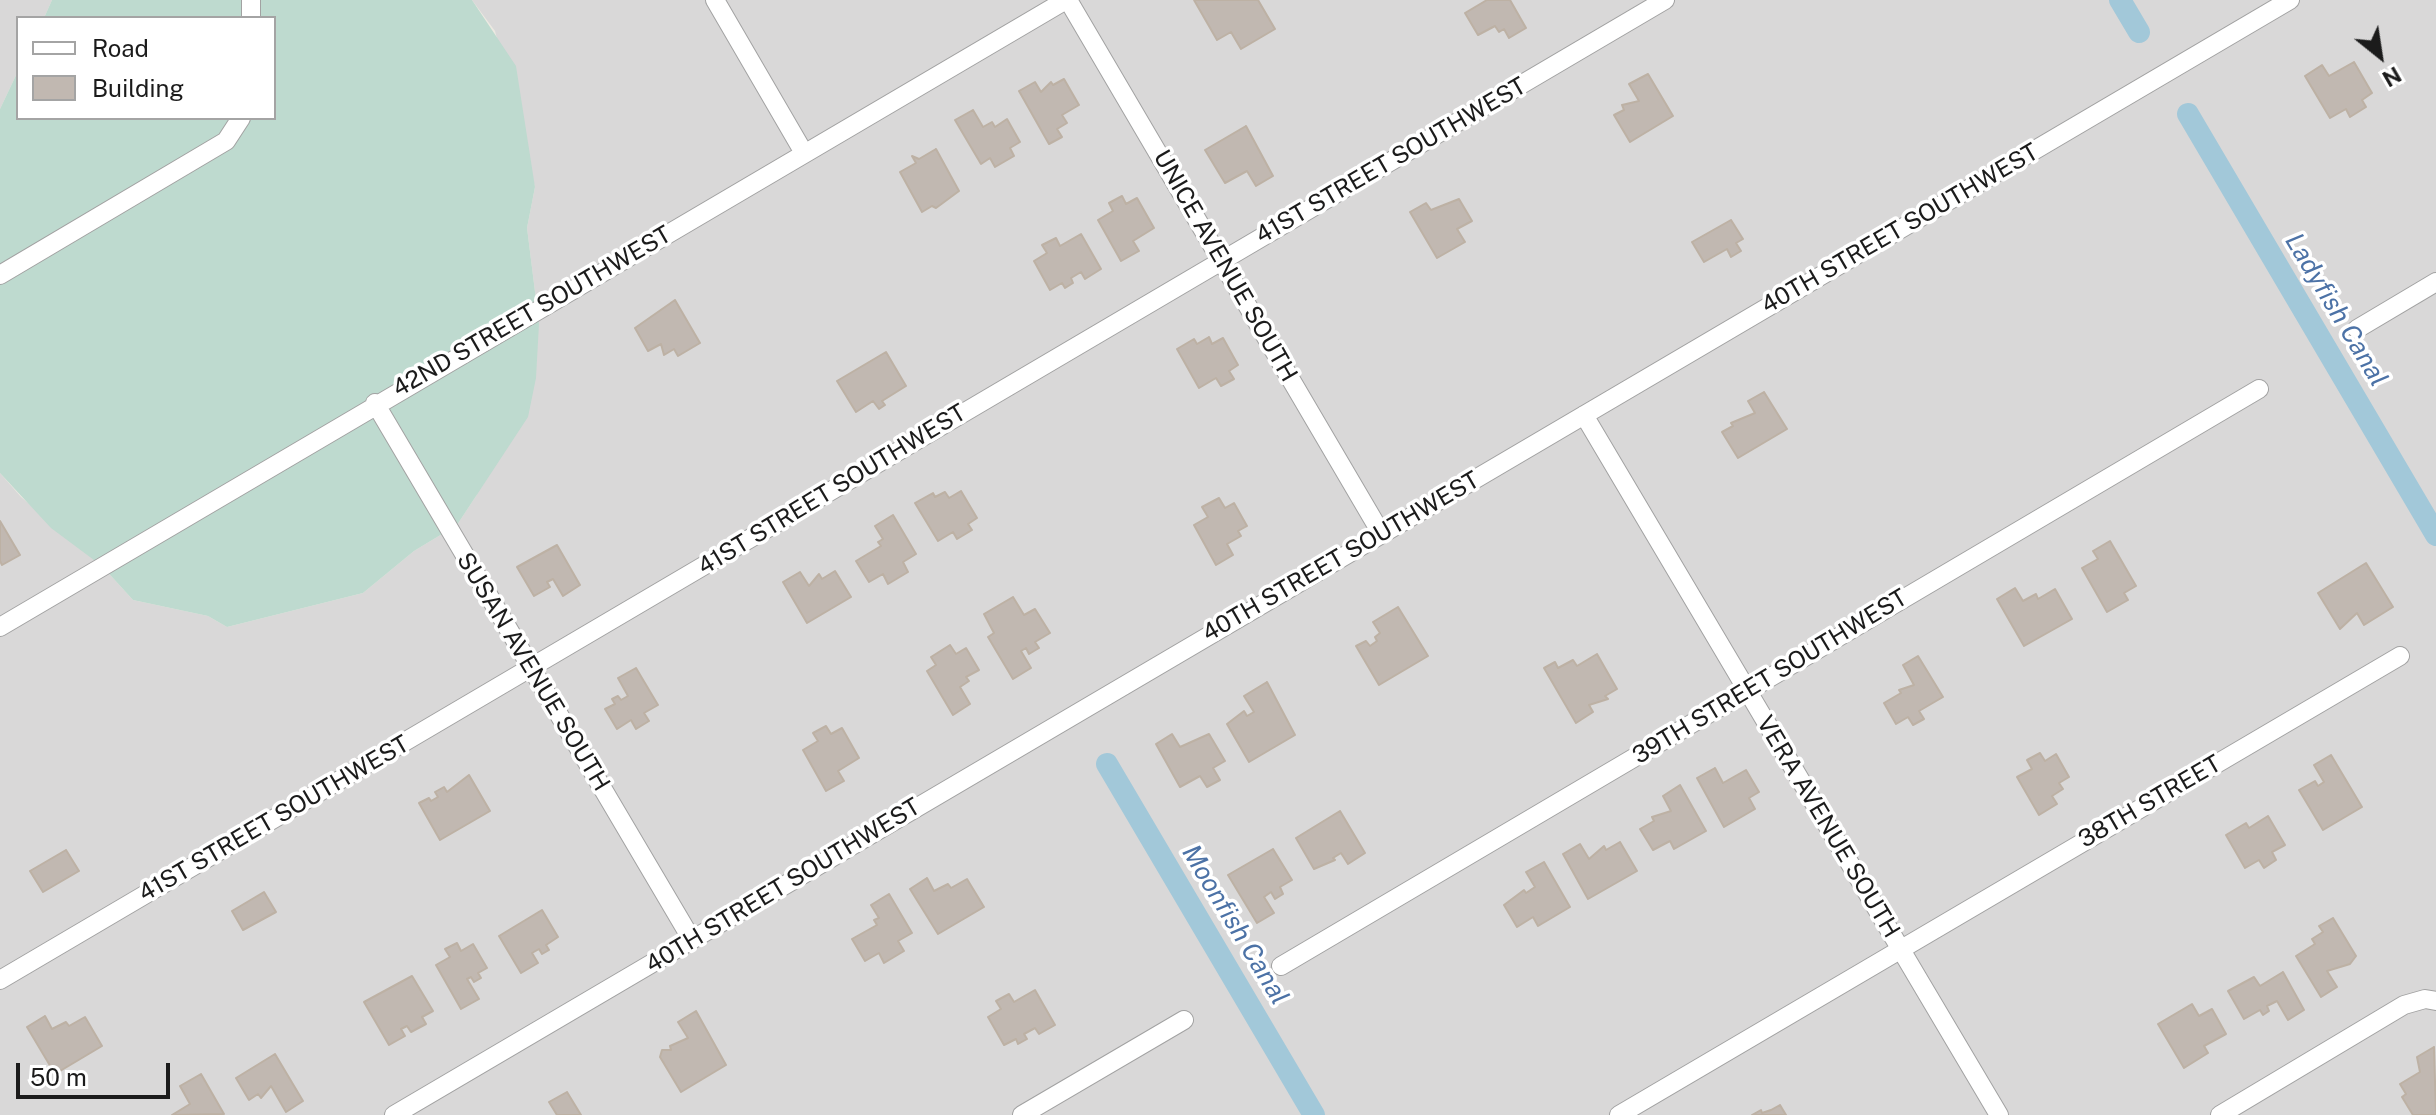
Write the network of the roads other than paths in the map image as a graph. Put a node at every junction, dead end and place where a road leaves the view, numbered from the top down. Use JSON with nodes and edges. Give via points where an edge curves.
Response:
{"nodes":[{"id":1,"x":715,"y":0,"type":"edge"},
{"id":2,"x":1067,"y":0,"type":"edge"},
{"id":3,"x":1665,"y":0,"type":"edge"},
{"id":4,"x":2290,"y":0,"type":"edge"},
{"id":5,"x":240,"y":120,"type":"edge"},
{"id":6,"x":804,"y":153,"type":"junction"},
{"id":7,"x":1222,"y":260,"type":"junction"},
{"id":8,"x":0,"y":275,"type":"edge"},
{"id":9,"x":2436,"y":282,"type":"edge"},
{"id":10,"x":2357,"y":329,"type":"dead end"},
{"id":11,"x":2259,"y":389,"type":"dead end"},
{"id":12,"x":375,"y":403,"type":"junction"},
{"id":13,"x":1584,"y":415,"type":"junction"},
{"id":14,"x":1381,"y":533,"type":"junction"},
{"id":15,"x":0,"y":627,"type":"edge"},
{"id":16,"x":2400,"y":656,"type":"dead end"},
{"id":17,"x":531,"y":668,"type":"junction"},
{"id":18,"x":1748,"y":690,"type":"junction"},
{"id":19,"x":692,"y":940,"type":"junction"},
{"id":20,"x":1901,"y":950,"type":"junction"},
{"id":21,"x":1281,"y":966,"type":"dead end"},
{"id":22,"x":0,"y":980,"type":"edge"},
{"id":23,"x":2436,"y":1001,"type":"edge"},
{"id":24,"x":1184,"y":1020,"type":"dead end"},
{"id":25,"x":394,"y":1115,"type":"edge"},
{"id":26,"x":1022,"y":1115,"type":"edge"},
{"id":27,"x":1619,"y":1115,"type":"edge"},
{"id":28,"x":1999,"y":1115,"type":"edge"},
{"id":29,"x":2220,"y":1115,"type":"edge"}],
"edges":[{"from":1,"to":6,"type":"street"},
{"from":2,"to":6,"type":"street","name":"42ND STREET SOUTHWEST"},
{"from":2,"to":7,"type":"street","name":"UNICE AVENUE SOUTH"},
{"from":3,"to":7,"type":"street","name":"41ST STREET SOUTHWEST"},
{"from":4,"to":13,"type":"street","name":"40TH STREET SOUTHWEST"},
{"from":5,"to":8,"type":"street","via":[[226,141]]},
{"from":6,"to":12,"type":"street","name":"42ND STREET SOUTHWEST"},
{"from":7,"to":14,"type":"street","name":"UNICE AVENUE SOUTH"},
{"from":7,"to":17,"type":"street","name":"41ST STREET SOUTHWEST"},
{"from":9,"to":10,"type":"street"},
{"from":11,"to":18,"type":"street","name":"39TH STREET SOUTHWEST"},
{"from":12,"to":15,"type":"street","name":"42ND STREET SOUTHWEST"},
{"from":12,"to":17,"type":"street","name":"SUSAN AVENUE SOUTH"},
{"from":13,"to":14,"type":"street","name":"40TH STREET SOUTHWEST"},
{"from":13,"to":18,"type":"street","name":"VERA AVENUE SOUTH"},
{"from":14,"to":19,"type":"street","name":"40TH STREET SOUTHWEST"},
{"from":16,"to":20,"type":"street","name":"38TH STREET"},
{"from":17,"to":19,"type":"street","name":"SUSAN AVENUE SOUTH"},
{"from":17,"to":22,"type":"street","name":"41ST STREET SOUTHWEST"},
{"from":18,"to":20,"type":"street","name":"VERA AVENUE SOUTH"},
{"from":18,"to":21,"type":"street","name":"39TH STREET SOUTHWEST"},
{"from":19,"to":25,"type":"street","name":"40TH STREET SOUTHWEST"},
{"from":20,"to":27,"type":"street","name":"38TH STREET"},
{"from":20,"to":28,"type":"street","name":"VERA AVENUE SOUTH"},
{"from":23,"to":29,"type":"street","via":[[2404,1005]]},
{"from":24,"to":26,"type":"street"}]}
